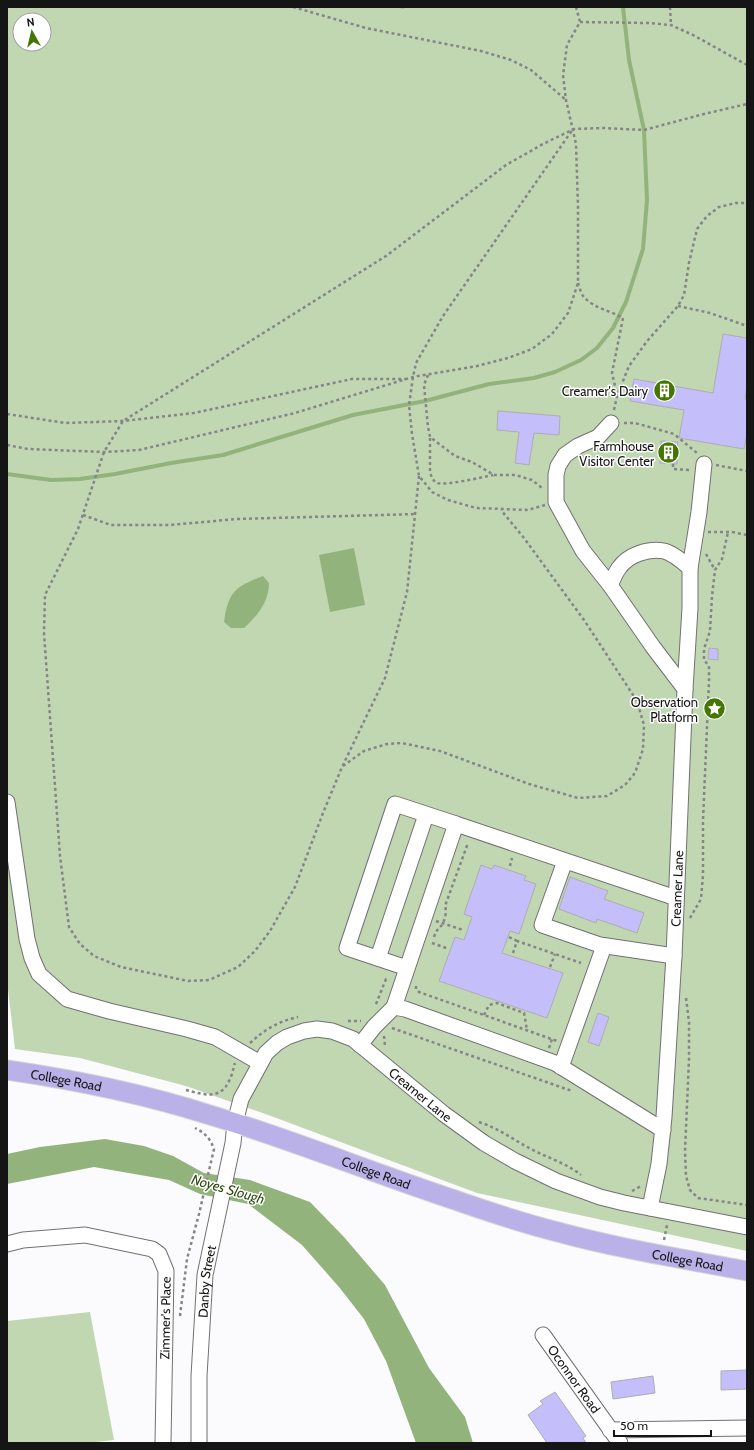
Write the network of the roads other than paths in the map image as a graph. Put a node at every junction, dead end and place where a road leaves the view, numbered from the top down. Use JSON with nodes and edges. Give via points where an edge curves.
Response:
{"nodes":[{"id":1,"x":611,"y":423,"type":"road end"},
{"id":2,"x":704,"y":468,"type":"road end"},
{"id":3,"x":690,"y":568,"type":"junction"},
{"id":4,"x":610,"y":585,"type":"junction"},
{"id":5,"x":685,"y":689,"type":"junction"},
{"id":6,"x":7,"y":802,"type":"edge"},
{"id":7,"x":426,"y":815,"type":"junction"},
{"id":8,"x":456,"y":824,"type":"junction"},
{"id":9,"x":565,"y":861,"type":"junction"},
{"id":10,"x":676,"y":898,"type":"junction"},
{"id":11,"x":604,"y":946,"type":"junction"},
{"id":12,"x":674,"y":956,"type":"junction"},
{"id":13,"x":378,"y":958,"type":"junction"},
{"id":14,"x":407,"y":968,"type":"junction"},
{"id":15,"x":394,"y":1007,"type":"junction"},
{"id":16,"x":364,"y":1040,"type":"junction"},
{"id":17,"x":260,"y":1063,"type":"junction"},
{"id":18,"x":561,"y":1067,"type":"junction"},
{"id":19,"x":7,"y":1070,"type":"edge"},
{"id":20,"x":235,"y":1123,"type":"junction"},
{"id":21,"x":663,"y":1130,"type":"junction"},
{"id":22,"x":650,"y":1208,"type":"junction"},
{"id":23,"x":747,"y":1227,"type":"edge"},
{"id":24,"x":7,"y":1244,"type":"edge"},
{"id":25,"x":747,"y":1271,"type":"edge"},
{"id":26,"x":543,"y":1335,"type":"dead end"},
{"id":27,"x":747,"y":1428,"type":"edge"},
{"id":28,"x":610,"y":1430,"type":"junction"},
{"id":29,"x":164,"y":1443,"type":"edge"},
{"id":30,"x":199,"y":1443,"type":"edge"},
{"id":31,"x":620,"y":1443,"type":"edge"}],
"edges":[{"from":1,"to":4,"type":"street","via":[[598,437],[565,455],[556,475],[556,502],[583,551]]},
{"from":2,"to":3,"type":"street","name":"Creamer Lane"},
{"from":3,"to":4,"type":"street","via":[[664,551],[648,551],[632,557],[619,568]]},
{"from":3,"to":5,"type":"street","name":"Creamer Lane"},
{"from":4,"to":5,"type":"street"},
{"from":5,"to":10,"type":"street","name":"Creamer Lane"},
{"from":6,"to":17,"type":"street","via":[[28,939],[32,958],[40,974],[67,999],[215,1037]]},
{"from":7,"to":8,"type":"street"},
{"from":7,"to":13,"type":"street"},
{"from":7,"to":13,"type":"street","via":[[395,804],[347,948]]},
{"from":8,"to":9,"type":"street"},
{"from":8,"to":14,"type":"street"},
{"from":9,"to":10,"type":"street"},
{"from":9,"to":11,"type":"street","via":[[542,926]]},
{"from":10,"to":12,"type":"street","name":"Creamer Lane"},
{"from":11,"to":12,"type":"street"},
{"from":11,"to":18,"type":"street"},
{"from":12,"to":21,"type":"street","name":"Creamer Lane"},
{"from":13,"to":14,"type":"street"},
{"from":14,"to":15,"type":"street"},
{"from":15,"to":16,"type":"street","via":[[374,1026]]},
{"from":15,"to":18,"type":"street"},
{"from":16,"to":17,"type":"street","name":"Creamer Lane","via":[[353,1039],[332,1031],[304,1031],[277,1043]]},
{"from":16,"to":22,"type":"street","name":"Creamer Lane","via":[[444,1114],[509,1158],[576,1189]]},
{"from":17,"to":20,"type":"street","name":"Creamer Lane","via":[[241,1099]]},
{"from":18,"to":21,"type":"street"},
{"from":19,"to":20,"type":"main road","name":"College Road","via":[[142,1096]]},
{"from":20,"to":25,"type":"main road","name":"College Road","via":[[455,1201],[558,1232]]},
{"from":20,"to":30,"type":"street","name":"Danby Street","via":[[233,1144],[204,1282],[199,1376]]},
{"from":21,"to":22,"type":"street","name":"Creamer Lane"},
{"from":22,"to":23,"type":"street","name":"Creamer Lane"},
{"from":24,"to":29,"type":"street","name":"Zimmer's Place","via":[[23,1240],[85,1235],[152,1249],[160,1254],[166,1270]]},
{"from":26,"to":28,"type":"street","name":"Oconnor Road"},
{"from":27,"to":28,"type":"street"},
{"from":28,"to":31,"type":"street","name":"Oconnor Road"}]}
